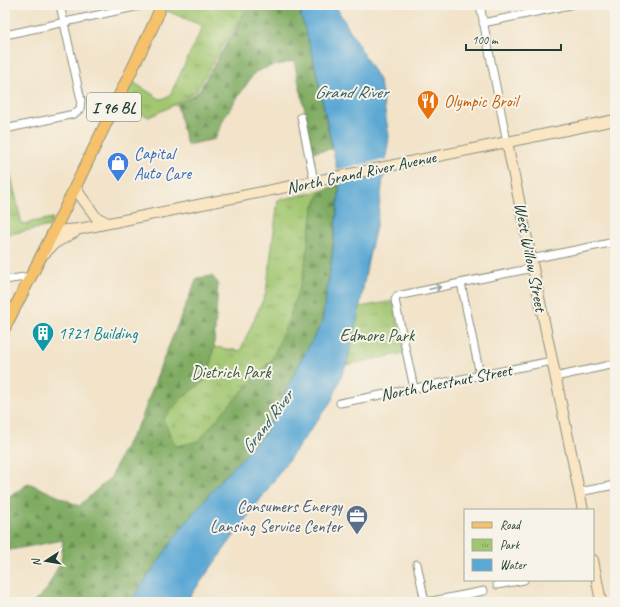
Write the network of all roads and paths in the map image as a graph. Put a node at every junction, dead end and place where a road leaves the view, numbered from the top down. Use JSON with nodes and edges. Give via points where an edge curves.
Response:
{"nodes":[{"id":1,"x":60,"y":5,"type":"edge"},
{"id":2,"x":144,"y":5,"type":"edge"},
{"id":3,"x":160,"y":5,"type":"edge"},
{"id":4,"x":480,"y":5,"type":"edge"},
{"id":5,"x":570,"y":5,"type":"edge"},
{"id":6,"x":64,"y":22,"type":"junction"},
{"id":7,"x":483,"y":23,"type":"junction"},
{"id":8,"x":5,"y":35,"type":"edge"},
{"id":9,"x":301,"y":117,"type":"dead end"},
{"id":10,"x":615,"y":120,"type":"edge"},
{"id":11,"x":5,"y":129,"type":"edge"},
{"id":12,"x":507,"y":142,"type":"junction"},
{"id":13,"x":318,"y":180,"type":"junction"},
{"id":14,"x":75,"y":186,"type":"junction"},
{"id":15,"x":108,"y":223,"type":"junction"},
{"id":16,"x":80,"y":229,"type":"junction"},
{"id":17,"x":54,"y":232,"type":"junction"},
{"id":18,"x":615,"y":242,"type":"edge"},
{"id":19,"x":40,"y":258,"type":"junction"},
{"id":20,"x":532,"y":264,"type":"junction"},
{"id":21,"x":31,"y":276,"type":"junction"},
{"id":22,"x":5,"y":280,"type":"edge"},
{"id":23,"x":461,"y":282,"type":"junction"},
{"id":24,"x":5,"y":327,"type":"edge"},
{"id":25,"x":552,"y":361,"type":"junction"},
{"id":26,"x":615,"y":364,"type":"edge"},
{"id":27,"x":480,"y":375,"type":"junction"},
{"id":28,"x":555,"y":376,"type":"junction"},
{"id":29,"x":414,"y":388,"type":"junction"},
{"id":30,"x":340,"y":403,"type":"dead end"},
{"id":31,"x":615,"y":485,"type":"edge"},
{"id":32,"x":579,"y":492,"type":"junction"},
{"id":33,"x":582,"y":509,"type":"edge"},
{"id":34,"x":417,"y":564,"type":"dead end"},
{"id":35,"x":594,"y":569,"type":"edge"},
{"id":36,"x":520,"y":581,"type":"edge"},
{"id":37,"x":497,"y":586,"type":"dead end"},
{"id":38,"x":484,"y":591,"type":"dead end"},
{"id":39,"x":426,"y":602,"type":"edge"},
{"id":40,"x":601,"y":602,"type":"edge"}],
"edges":[{"from":1,"to":6,"type":"street"},
{"from":2,"to":6,"type":"street"},
{"from":3,"to":14,"type":"main road","number":"I 96 BL","via":[[152,28]]},
{"from":4,"to":7,"type":"street","name":"West Willow Street"},
{"from":5,"to":7,"type":"street"},
{"from":6,"to":8,"type":"street"},
{"from":6,"to":11,"type":"street","via":[[81,100],[80,109],[74,114]]},
{"from":7,"to":12,"type":"street","name":"West Willow Street"},
{"from":9,"to":13,"type":"street"},
{"from":10,"to":12,"type":"street","name":"North Grand River Avenue"},
{"from":12,"to":13,"type":"street","name":"North Grand River Avenue"},
{"from":12,"to":20,"type":"street","name":"West Willow Street"},
{"from":13,"to":15,"type":"street","name":"North Grand River Avenue"},
{"from":14,"to":15,"type":"street","via":[[96,217]]},
{"from":14,"to":17,"type":"main road","number":"I 96 BL"},
{"from":15,"to":16,"type":"street","name":"North Grand River Avenue"},
{"from":16,"to":17,"type":"street","name":"North Grand River Avenue"},
{"from":16,"to":19,"type":"street","via":[[55,243]]},
{"from":17,"to":19,"type":"main road","number":"I 96 BL"},
{"from":18,"to":20,"type":"street"},
{"from":19,"to":21,"type":"main road","number":"I 96 BL"},
{"from":20,"to":23,"type":"street"},
{"from":20,"to":25,"type":"street","name":"West Willow Street"},
{"from":21,"to":22,"type":"street"},
{"from":21,"to":24,"type":"main road","number":"I 96 BL"},
{"from":23,"to":27,"type":"street"},
{"from":29,"to":23,"type":"street","one_way":true,"via":[[397,296]]},
{"from":25,"to":27,"type":"street","name":"North Chestnut Street"},
{"from":25,"to":28,"type":"street","name":"West Willow Street"},
{"from":26,"to":28,"type":"street"},
{"from":27,"to":29,"type":"street","name":"North Chestnut Street"},
{"from":28,"to":32,"type":"street","name":"West Willow Street"},
{"from":29,"to":30,"type":"street","name":"North Chestnut Street"},
{"from":31,"to":32,"type":"street"},
{"from":32,"to":33,"type":"street","name":"West Willow Street"},
{"from":34,"to":39,"type":"street"},
{"from":35,"to":40,"type":"street"},
{"from":36,"to":37,"type":"street"},
{"from":38,"to":39,"type":"street"}]}
